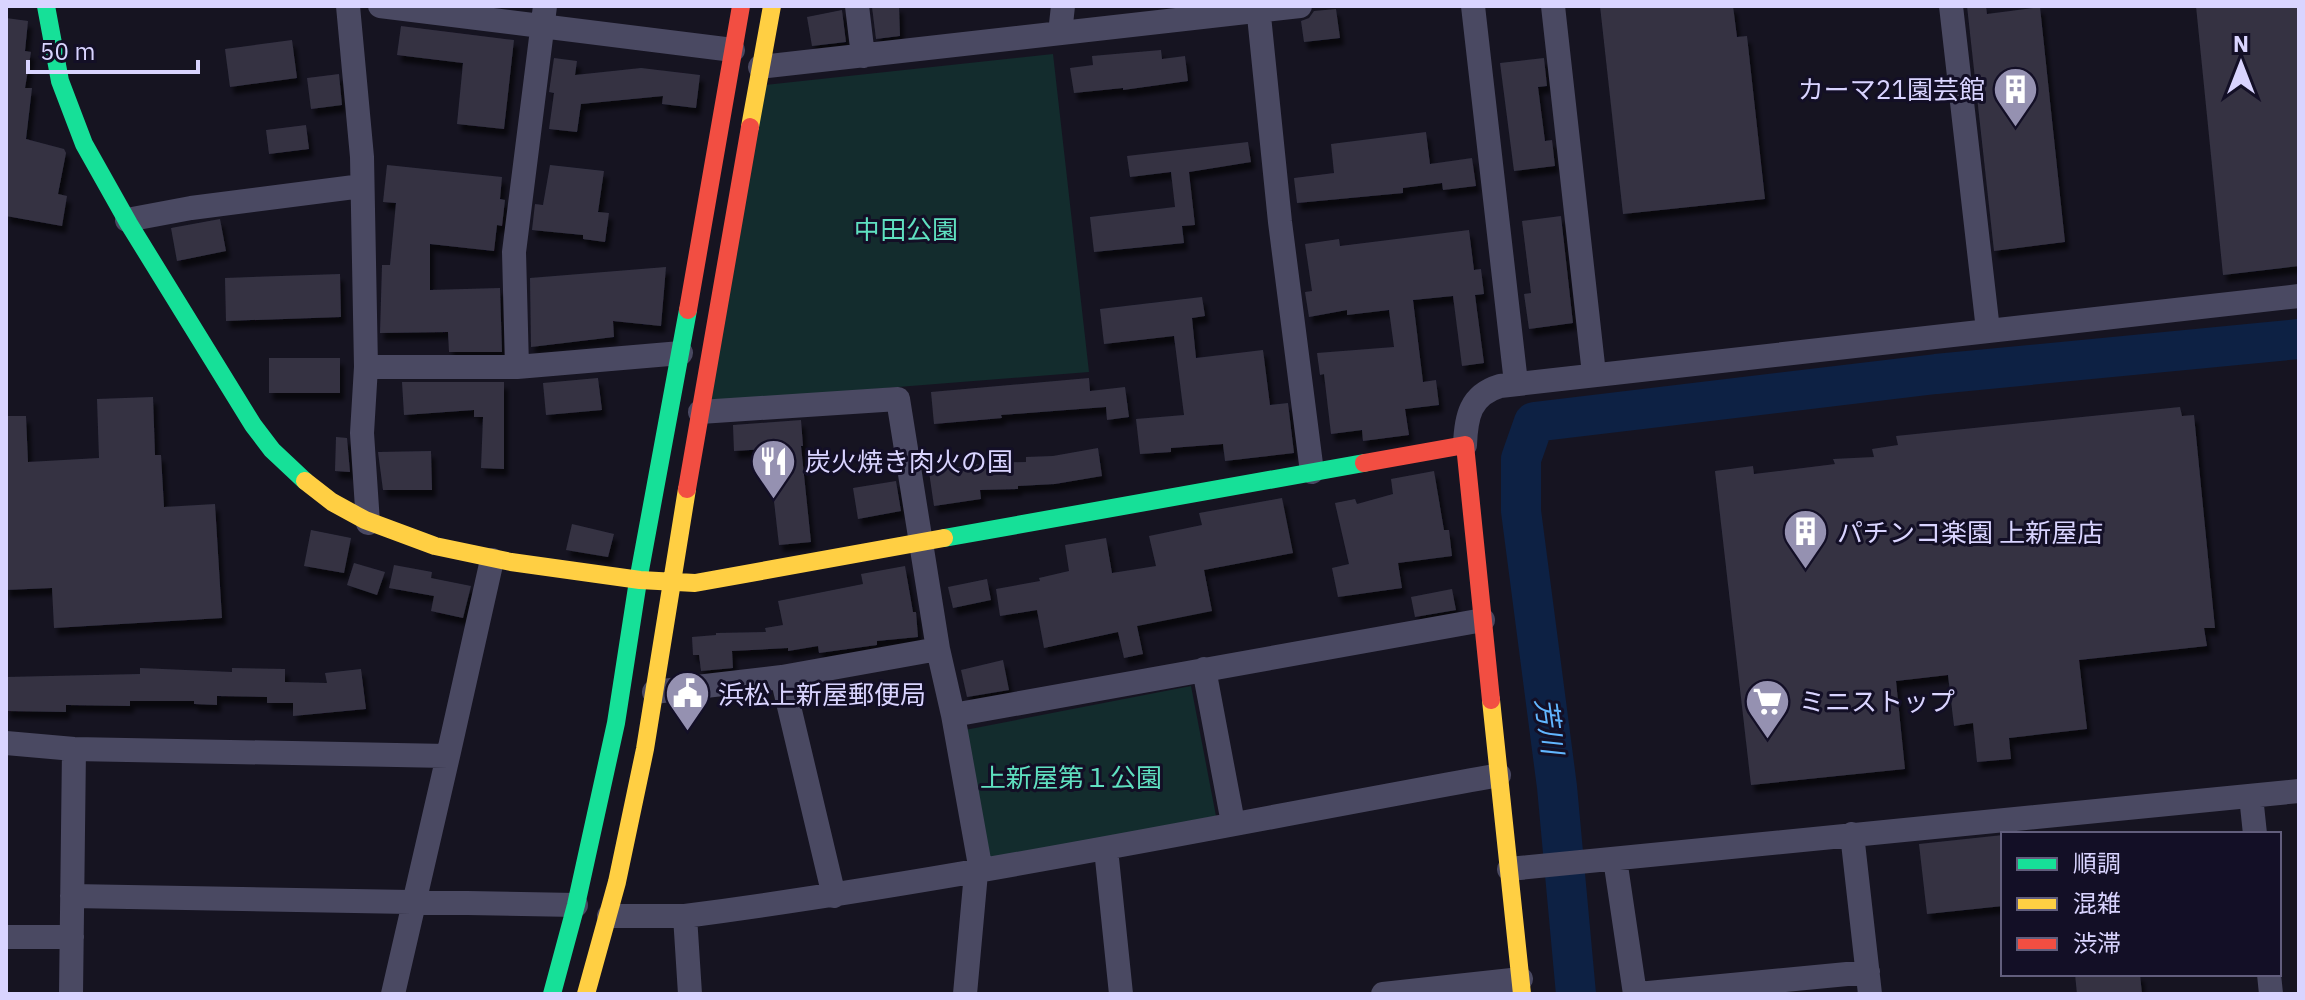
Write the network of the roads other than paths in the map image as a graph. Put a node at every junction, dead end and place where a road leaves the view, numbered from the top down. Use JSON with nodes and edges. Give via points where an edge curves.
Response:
{"nodes":[{"id":1,"x":46,"y":6,"type":"edge"},
{"id":2,"x":348,"y":6,"type":"edge"},
{"id":3,"x":380,"y":6,"type":"edge"},
{"id":4,"x":741,"y":6,"type":"edge"},
{"id":5,"x":772,"y":6,"type":"edge"},
{"id":6,"x":857,"y":6,"type":"edge"},
{"id":7,"x":1063,"y":6,"type":"edge"},
{"id":8,"x":1300,"y":6,"type":"edge"},
{"id":9,"x":1473,"y":6,"type":"edge"},
{"id":10,"x":1553,"y":6,"type":"edge"},
{"id":11,"x":1951,"y":6,"type":"edge"},
{"id":12,"x":1259,"y":8,"type":"edge"},
{"id":13,"x":544,"y":16,"type":"edge"},
{"id":14,"x":1060,"y":33,"type":"junction"},
{"id":15,"x":733,"y":50,"type":"junction"},
{"id":16,"x":863,"y":56,"type":"junction"},
{"id":17,"x":760,"y":67,"type":"junction"},
{"id":18,"x":362,"y":186,"type":"junction"},
{"id":19,"x":127,"y":220,"type":"junction"},
{"id":20,"x":2299,"y":296,"type":"edge"},
{"id":21,"x":1988,"y":330,"type":"junction"},
{"id":22,"x":681,"y":353,"type":"junction"},
{"id":23,"x":366,"y":367,"type":"junction"},
{"id":24,"x":517,"y":367,"type":"junction"},
{"id":25,"x":1594,"y":374,"type":"junction"},
{"id":26,"x":1516,"y":383,"type":"junction"},
{"id":27,"x":700,"y":412,"type":"junction"},
{"id":28,"x":1465,"y":445,"type":"junction"},
{"id":29,"x":1312,"y":472,"type":"junction"},
{"id":30,"x":368,"y":523,"type":"junction"},
{"id":31,"x":920,"y":543,"type":"junction"},
{"id":32,"x":492,"y":560,"type":"junction"},
{"id":33,"x":638,"y":581,"type":"junction"},
{"id":34,"x":671,"y":583,"type":"junction"},
{"id":35,"x":1483,"y":620,"type":"junction"},
{"id":36,"x":938,"y":649,"type":"junction"},
{"id":37,"x":1204,"y":669,"type":"junction"},
{"id":38,"x":782,"y":677,"type":"junction"},
{"id":39,"x":654,"y":692,"type":"junction"},
{"id":40,"x":953,"y":715,"type":"junction"},
{"id":41,"x":6,"y":743,"type":"edge"},
{"id":42,"x":74,"y":749,"type":"junction"},
{"id":43,"x":448,"y":756,"type":"junction"},
{"id":44,"x":1499,"y":775,"type":"junction"},
{"id":45,"x":2299,"y":791,"type":"edge"},
{"id":46,"x":2251,"y":796,"type":"junction"},
{"id":47,"x":1233,"y":823,"type":"junction"},
{"id":48,"x":2255,"y":832,"type":"edge"},
{"id":49,"x":1852,"y":834,"type":"junction"},
{"id":50,"x":1106,"y":849,"type":"junction"},
{"id":51,"x":1605,"y":860,"type":"junction"},
{"id":52,"x":1518,"y":868,"type":"junction"},
{"id":53,"x":979,"y":872,"type":"junction"},
{"id":54,"x":72,"y":896,"type":"junction"},
{"id":55,"x":834,"y":896,"type":"junction"},
{"id":56,"x":414,"y":902,"type":"junction"},
{"id":57,"x":576,"y":905,"type":"junction"},
{"id":58,"x":609,"y":916,"type":"junction"},
{"id":59,"x":685,"y":916,"type":"junction"},
{"id":60,"x":6,"y":937,"type":"edge"},
{"id":61,"x":72,"y":937,"type":"junction"},
{"id":62,"x":1869,"y":983,"type":"edge"},
{"id":63,"x":1522,"y":986,"type":"edge"},
{"id":64,"x":71,"y":994,"type":"edge"},
{"id":65,"x":393,"y":994,"type":"edge"},
{"id":66,"x":552,"y":994,"type":"edge"},
{"id":67,"x":586,"y":994,"type":"edge"},
{"id":68,"x":690,"y":994,"type":"edge"},
{"id":69,"x":965,"y":994,"type":"edge"},
{"id":70,"x":1121,"y":994,"type":"edge"},
{"id":71,"x":1383,"y":994,"type":"edge"},
{"id":72,"x":1637,"y":994,"type":"edge"}],
"edges":[{"from":1,"to":19,"type":"street","via":[[74,122]]},
{"from":2,"to":18,"type":"street"},
{"from":3,"to":13,"type":"street"},
{"from":4,"to":15,"type":"street"},
{"from":5,"to":17,"type":"street"},
{"from":6,"to":16,"type":"street"},
{"from":7,"to":14,"type":"street"},
{"from":8,"to":12,"type":"street"},
{"from":9,"to":26,"type":"street"},
{"from":10,"to":25,"type":"street"},
{"from":11,"to":21,"type":"street"},
{"from":12,"to":14,"type":"street"},
{"from":12,"to":29,"type":"street"},
{"from":13,"to":15,"type":"street"},
{"from":13,"to":24,"type":"street","via":[[514,252]]},
{"from":14,"to":16,"type":"street"},
{"from":15,"to":22,"type":"street"},
{"from":16,"to":17,"type":"street"},
{"from":17,"to":27,"type":"street"},
{"from":18,"to":19,"type":"street"},
{"from":18,"to":23,"type":"street"},
{"from":19,"to":30,"type":"street","via":[[254,428],[308,485]]},
{"from":20,"to":21,"type":"street"},
{"from":21,"to":25,"type":"street"},
{"from":22,"to":24,"type":"street"},
{"from":22,"to":33,"type":"street"},
{"from":23,"to":24,"type":"street"},
{"from":23,"to":30,"type":"street","via":[[362,433]]},
{"from":25,"to":26,"type":"street"},
{"from":26,"to":28,"type":"street","via":[[1477,397],[1468,413]]},
{"from":27,"to":31,"type":"street","via":[[898,399]]},
{"from":27,"to":34,"type":"street"},
{"from":28,"to":29,"type":"street"},
{"from":28,"to":35,"type":"street"},
{"from":29,"to":31,"type":"street"},
{"from":30,"to":32,"type":"street","via":[[413,541]]},
{"from":31,"to":34,"type":"street","via":[[720,580]]},
{"from":31,"to":36,"type":"street"},
{"from":32,"to":33,"type":"street"},
{"from":32,"to":43,"type":"street"},
{"from":33,"to":34,"type":"street"},
{"from":33,"to":57,"type":"street","via":[[616,723]]},
{"from":34,"to":39,"type":"street"},
{"from":35,"to":37,"type":"street"},
{"from":35,"to":44,"type":"street"},
{"from":36,"to":38,"type":"street"},
{"from":36,"to":40,"type":"street"},
{"from":37,"to":40,"type":"street"},
{"from":37,"to":47,"type":"street"},
{"from":38,"to":39,"type":"street"},
{"from":38,"to":55,"type":"street"},
{"from":39,"to":58,"type":"street"},
{"from":40,"to":53,"type":"street"},
{"from":41,"to":42,"type":"street"},
{"from":42,"to":43,"type":"street"},
{"from":42,"to":54,"type":"street"},
{"from":43,"to":56,"type":"street"},
{"from":44,"to":47,"type":"street"},
{"from":44,"to":52,"type":"street"},
{"from":45,"to":46,"type":"street"},
{"from":46,"to":48,"type":"street"},
{"from":46,"to":49,"type":"street"},
{"from":47,"to":50,"type":"street"},
{"from":49,"to":51,"type":"street"},
{"from":49,"to":62,"type":"street"},
{"from":50,"to":53,"type":"street"},
{"from":50,"to":70,"type":"street"},
{"from":51,"to":52,"type":"street"},
{"from":51,"to":72,"type":"street"},
{"from":52,"to":63,"type":"street"},
{"from":53,"to":55,"type":"street"},
{"from":53,"to":69,"type":"street"},
{"from":54,"to":56,"type":"street"},
{"from":54,"to":61,"type":"street"},
{"from":55,"to":59,"type":"street"},
{"from":56,"to":57,"type":"street"},
{"from":56,"to":65,"type":"street"},
{"from":57,"to":66,"type":"street"},
{"from":58,"to":59,"type":"street"},
{"from":58,"to":67,"type":"street"},
{"from":59,"to":68,"type":"street"},
{"from":60,"to":61,"type":"street"},
{"from":61,"to":64,"type":"street"},
{"from":62,"to":72,"type":"street"},
{"from":63,"to":71,"type":"street"}]}
